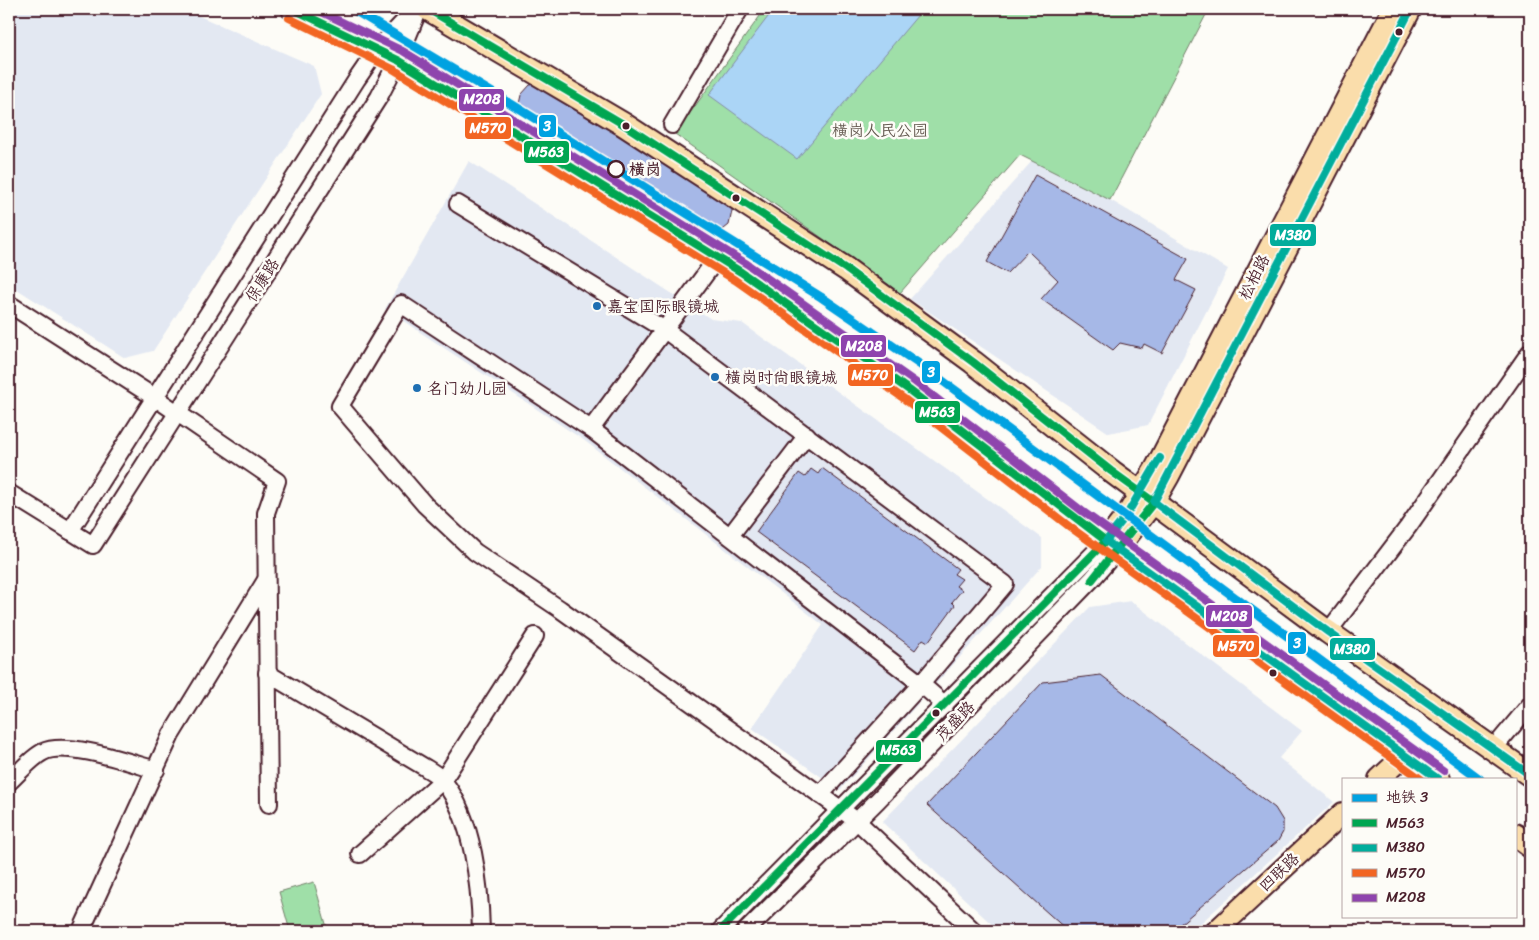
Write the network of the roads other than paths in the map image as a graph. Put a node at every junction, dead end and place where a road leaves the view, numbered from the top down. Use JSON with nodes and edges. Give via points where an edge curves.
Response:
{"nodes":[{"id":1,"x":293,"y":9,"type":"edge"},
{"id":2,"x":418,"y":9,"type":"edge"},
{"id":3,"x":428,"y":9,"type":"edge"},
{"id":4,"x":740,"y":9,"type":"edge"},
{"id":5,"x":1393,"y":9,"type":"edge"},
{"id":6,"x":1411,"y":9,"type":"edge"},
{"id":7,"x":377,"y":50,"type":"junction"},
{"id":8,"x":398,"y":60,"type":"junction"},
{"id":9,"x":672,"y":125,"type":"dead end"},
{"id":10,"x":458,"y":204,"type":"dead end"},
{"id":11,"x":718,"y":258,"type":"junction"},
{"id":12,"x":9,"y":304,"type":"edge"},
{"id":13,"x":665,"y":330,"type":"junction"},
{"id":14,"x":1530,"y":352,"type":"edge"},
{"id":15,"x":154,"y":397,"type":"junction"},
{"id":16,"x":178,"y":413,"type":"junction"},
{"id":17,"x":591,"y":429,"type":"junction"},
{"id":18,"x":806,"y":435,"type":"junction"},
{"id":19,"x":9,"y":493,"type":"edge"},
{"id":20,"x":1148,"y":497,"type":"junction"},
{"id":21,"x":70,"y":531,"type":"junction"},
{"id":22,"x":730,"y":536,"type":"junction"},
{"id":23,"x":1112,"y":545,"type":"junction"},
{"id":24,"x":266,"y":580,"type":"junction"},
{"id":25,"x":1328,"y":632,"type":"junction"},
{"id":26,"x":535,"y":636,"type":"dead end"},
{"id":27,"x":267,"y":672,"type":"junction"},
{"id":28,"x":921,"y":684,"type":"junction"},
{"id":29,"x":945,"y":705,"type":"junction"},
{"id":30,"x":1530,"y":705,"type":"edge"},
{"id":31,"x":1494,"y":748,"type":"junction"},
{"id":32,"x":1410,"y":759,"type":"junction"},
{"id":33,"x":156,"y":770,"type":"junction"},
{"id":34,"x":1530,"y":775,"type":"edge"},
{"id":35,"x":1381,"y":778,"type":"edge"},
{"id":36,"x":1400,"y":778,"type":"edge"},
{"id":37,"x":1437,"y":778,"type":"edge"},
{"id":38,"x":443,"y":780,"type":"junction"},
{"id":39,"x":9,"y":782,"type":"edge"},
{"id":40,"x":820,"y":794,"type":"junction"},
{"id":41,"x":269,"y":804,"type":"dead end"},
{"id":42,"x":841,"y":810,"type":"junction"},
{"id":43,"x":1342,"y":814,"type":"edge"},
{"id":44,"x":857,"y":821,"type":"junction"},
{"id":45,"x":1342,"y":833,"type":"edge"},
{"id":46,"x":1516,"y":836,"type":"edge"},
{"id":47,"x":1530,"y":846,"type":"edge"},
{"id":48,"x":360,"y":854,"type":"dead end"},
{"id":49,"x":81,"y":931,"type":"edge"},
{"id":50,"x":481,"y":931,"type":"edge"},
{"id":51,"x":720,"y":931,"type":"edge"},
{"id":52,"x":746,"y":931,"type":"edge"},
{"id":53,"x":974,"y":931,"type":"edge"},
{"id":54,"x":1216,"y":931,"type":"edge"},
{"id":55,"x":1236,"y":931,"type":"edge"}],
"edges":[{"from":1,"to":7,"type":"highway"},
{"from":2,"to":7,"type":"street","name":"保康路"},
{"from":2,"to":8,"type":"street","name":"保康路"},
{"from":3,"to":20,"type":"highway","via":[[623,124],[846,269]]},
{"from":4,"to":9,"type":"street"},
{"from":5,"to":20,"type":"main road","name":"松柏路"},
{"from":6,"to":20,"type":"main road","name":"松柏路"},
{"from":7,"to":8,"type":"highway"},
{"from":7,"to":15,"type":"street","name":"保康路"},
{"from":8,"to":11,"type":"highway"},
{"from":8,"to":16,"type":"street","name":"保康路","via":[[379,97]]},
{"from":10,"to":13,"type":"street"},
{"from":11,"to":13,"type":"street"},
{"from":11,"to":23,"type":"highway","via":[[909,390]]},
{"from":12,"to":15,"type":"street"},
{"from":13,"to":17,"type":"street"},
{"from":13,"to":18,"type":"street"},
{"from":14,"to":25,"type":"street","via":[[1408,527]]},
{"from":15,"to":16,"type":"street"},
{"from":15,"to":21,"type":"street","name":"保康路"},
{"from":16,"to":21,"type":"street","name":"保康路","via":[[93,545]]},
{"from":16,"to":24,"type":"street","via":[[278,482],[266,513]]},
{"from":17,"to":22,"type":"street"},
{"from":17,"to":40,"type":"street","via":[[401,304],[340,406],[425,505],[475,552]]},
{"from":18,"to":22,"type":"street"},
{"from":18,"to":28,"type":"street","via":[[1005,584]]},
{"from":19,"to":21,"type":"street"},
{"from":20,"to":23,"type":"main road","name":"松柏路"},
{"from":20,"to":25,"type":"highway"},
{"from":22,"to":28,"type":"street"},
{"from":23,"to":29,"type":"street","name":"茂盛路"},
{"from":23,"to":32,"type":"highway"},
{"from":23,"to":44,"type":"street","name":"茂盛路","via":[[1094,578]]},
{"from":24,"to":27,"type":"street"},
{"from":24,"to":33,"type":"street","via":[[171,735]]},
{"from":25,"to":31,"type":"highway"},
{"from":26,"to":38,"type":"street"},
{"from":27,"to":38,"type":"street"},
{"from":27,"to":41,"type":"street"},
{"from":28,"to":29,"type":"street"},
{"from":28,"to":40,"type":"street"},
{"from":29,"to":42,"type":"street","name":"茂盛路"},
{"from":30,"to":31,"type":"street"},
{"from":31,"to":34,"type":"highway"},
{"from":32,"to":35,"type":"main road"},
{"from":32,"to":36,"type":"main road"},
{"from":32,"to":37,"type":"highway"},
{"from":33,"to":39,"type":"street","via":[[64,748],[44,752]]},
{"from":33,"to":49,"type":"street"},
{"from":38,"to":48,"type":"street"},
{"from":38,"to":50,"type":"street","via":[[455,799],[475,864]]},
{"from":40,"to":42,"type":"street"},
{"from":42,"to":44,"type":"street"},
{"from":42,"to":51,"type":"street","name":"茂盛路"},
{"from":43,"to":54,"type":"main road","name":"四联路"},
{"from":44,"to":52,"type":"street","name":"茂盛路"},
{"from":44,"to":53,"type":"street"},
{"from":45,"to":55,"type":"main road","name":"四联路"},
{"from":46,"to":47,"type":"highway"}]}
